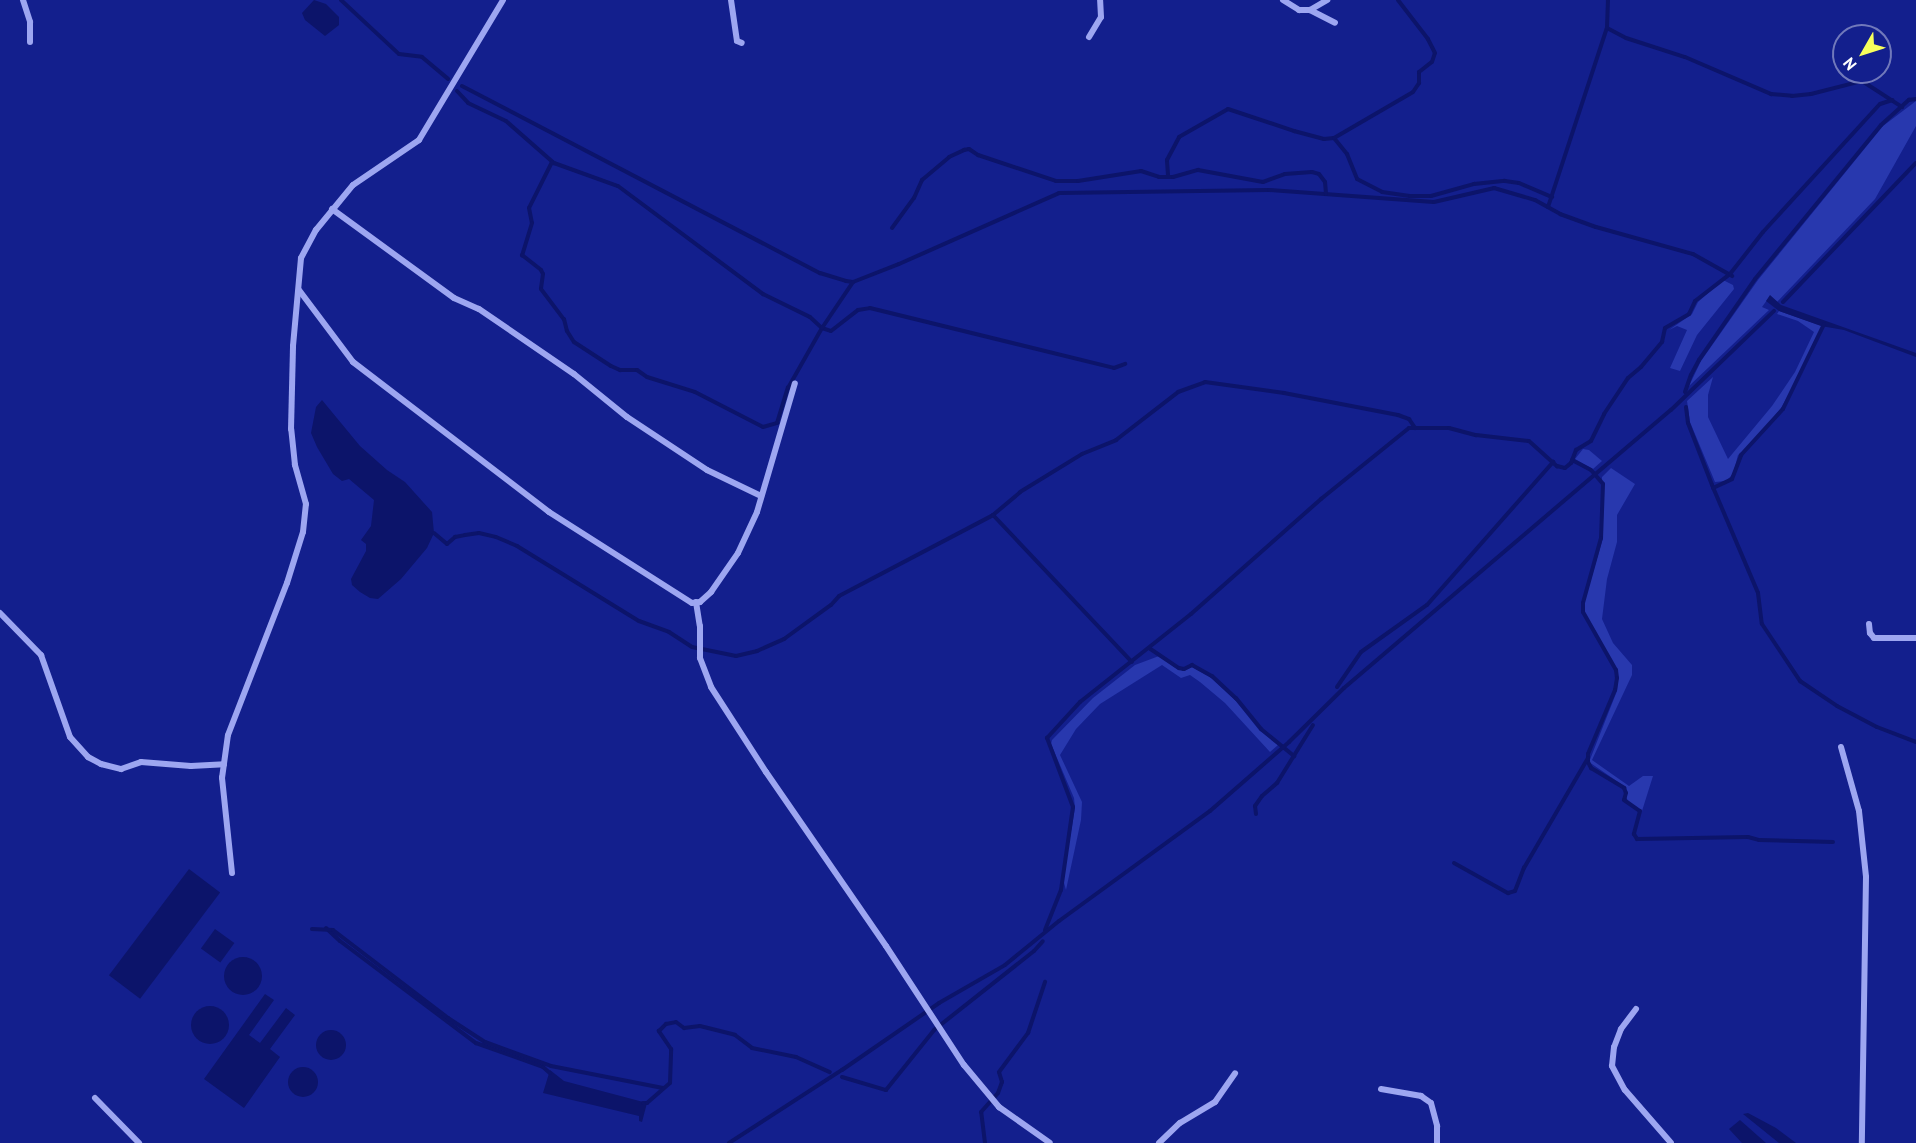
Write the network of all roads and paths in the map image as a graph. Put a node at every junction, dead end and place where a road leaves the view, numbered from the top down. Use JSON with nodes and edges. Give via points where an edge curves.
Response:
{"nodes":[{"id":1,"x":23,"y":0,"type":"edge"},
{"id":2,"x":503,"y":0,"type":"edge"},
{"id":3,"x":731,"y":0,"type":"edge"},
{"id":4,"x":1100,"y":0,"type":"edge"},
{"id":5,"x":1283,"y":0,"type":"edge"},
{"id":6,"x":1327,"y":0,"type":"edge"},
{"id":7,"x":1310,"y":10,"type":"junction"},
{"id":8,"x":1335,"y":23,"type":"dead end"},
{"id":9,"x":1089,"y":37,"type":"dead end"},
{"id":10,"x":30,"y":42,"type":"dead end"},
{"id":11,"x":742,"y":44,"type":"dead end"},
{"id":12,"x":332,"y":208,"type":"junction"},
{"id":13,"x":298,"y":290,"type":"junction"},
{"id":14,"x":795,"y":383,"type":"dead end"},
{"id":15,"x":761,"y":496,"type":"junction"},
{"id":16,"x":696,"y":602,"type":"junction"},
{"id":17,"x":0,"y":613,"type":"edge"},
{"id":18,"x":1869,"y":624,"type":"dead end"},
{"id":19,"x":1916,"y":638,"type":"edge"},
{"id":20,"x":1841,"y":747,"type":"dead end"},
{"id":21,"x":224,"y":764,"type":"junction"},
{"id":22,"x":232,"y":873,"type":"dead end"},
{"id":23,"x":1636,"y":1009,"type":"dead end"},
{"id":24,"x":1235,"y":1073,"type":"dead end"},
{"id":25,"x":1381,"y":1089,"type":"dead end"},
{"id":26,"x":95,"y":1098,"type":"dead end"},
{"id":27,"x":140,"y":1143,"type":"edge"},
{"id":28,"x":1050,"y":1143,"type":"edge"},
{"id":29,"x":1160,"y":1143,"type":"edge"},
{"id":30,"x":1437,"y":1143,"type":"edge"},
{"id":31,"x":1671,"y":1143,"type":"edge"},
{"id":32,"x":1862,"y":1143,"type":"edge"}],
"edges":[{"from":1,"to":10,"type":"street","via":[[30,22]]},
{"from":2,"to":12,"type":"street","via":[[419,140],[353,186]]},
{"from":3,"to":11,"type":"street","via":[[737,41]]},
{"from":4,"to":9,"type":"street","via":[[1101,17]]},
{"from":5,"to":7,"type":"street"},
{"from":6,"to":7,"type":"street"},
{"from":7,"to":8,"type":"street"},
{"from":12,"to":13,"type":"street","via":[[301,258]]},
{"from":12,"to":15,"type":"street","via":[[454,298],[480,309],[574,374],[627,417],[707,470]]},
{"from":13,"to":16,"type":"street","via":[[353,362],[549,512],[684,600]]},
{"from":13,"to":21,"type":"street","via":[[291,429],[295,465],[306,504],[303,532],[228,735]]},
{"from":14,"to":15,"type":"street"},
{"from":15,"to":16,"type":"street","via":[[738,553],[711,592]]},
{"from":16,"to":28,"type":"street","via":[[700,658],[711,687],[766,772],[964,1065],[999,1107]]},
{"from":17,"to":21,"type":"street","via":[[41,655],[70,736],[88,757],[121,769],[141,762]]},
{"from":18,"to":19,"type":"street","via":[[1874,638]]},
{"from":20,"to":32,"type":"street","via":[[1859,811],[1866,877]]},
{"from":21,"to":22,"type":"street","via":[[222,778]]},
{"from":23,"to":31,"type":"street","via":[[1621,1029],[1612,1066],[1625,1090]]},
{"from":24,"to":29,"type":"street","via":[[1215,1102],[1180,1124]]},
{"from":25,"to":30,"type":"street","via":[[1421,1096],[1431,1103]]},
{"from":26,"to":27,"type":"street"}]}
